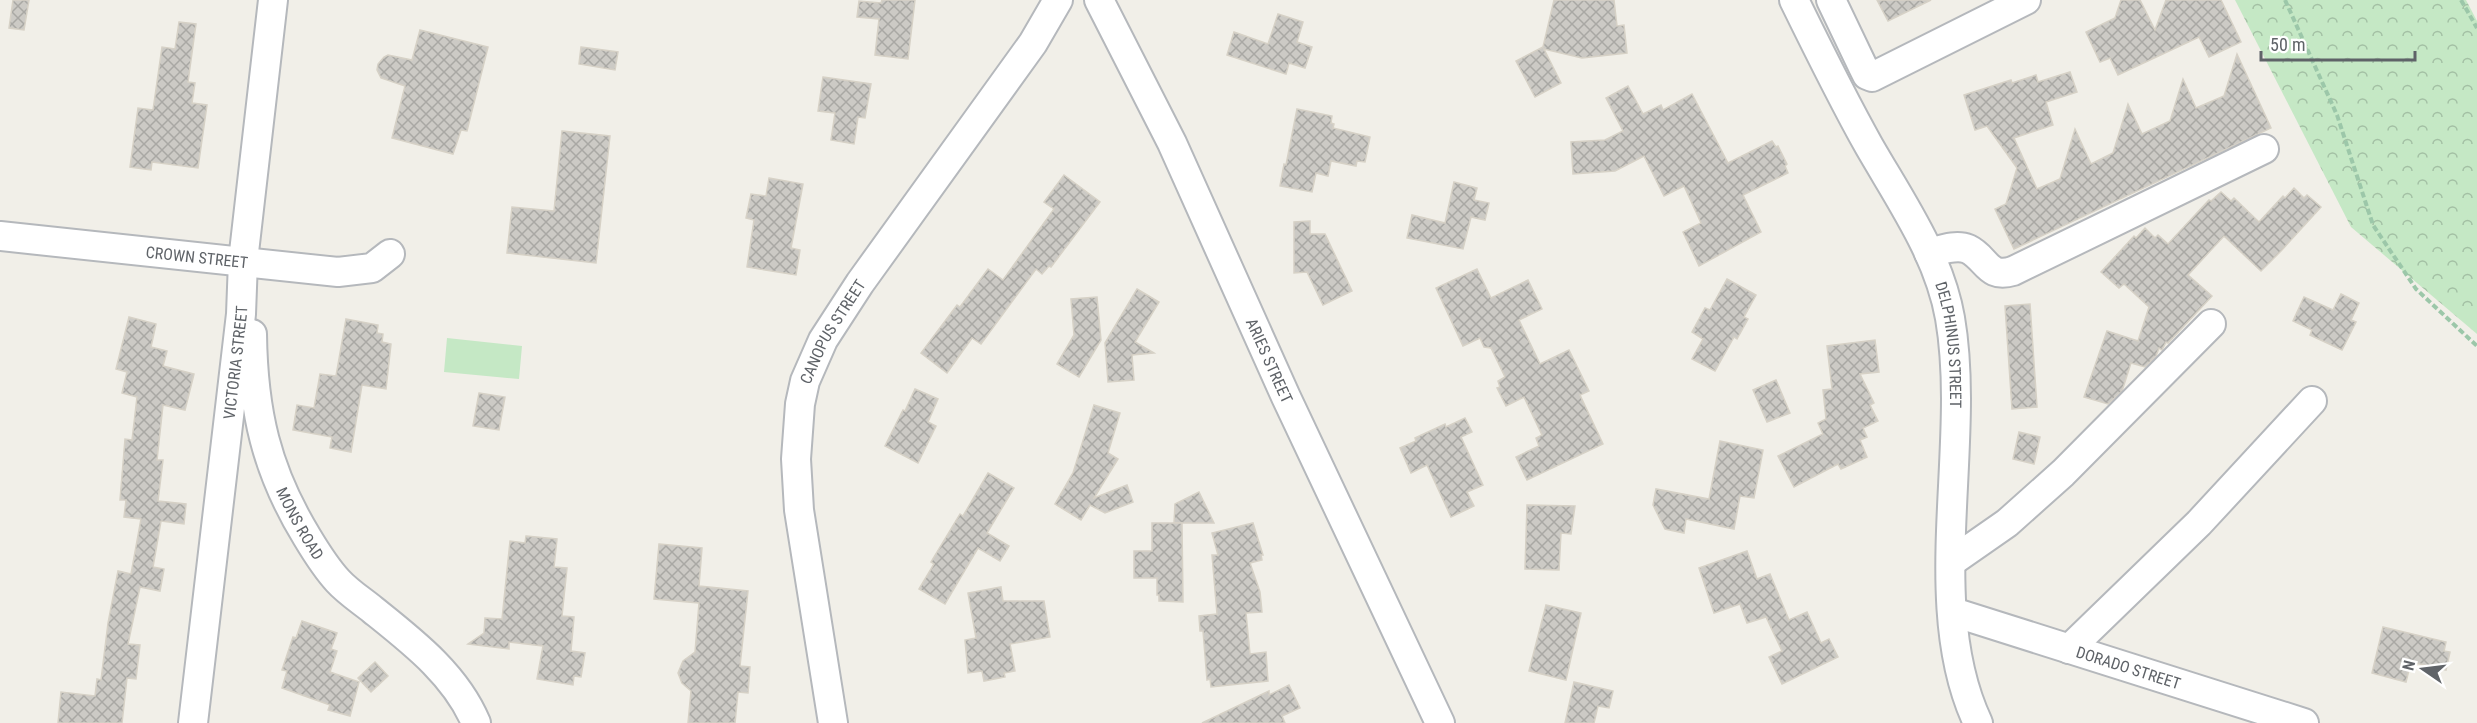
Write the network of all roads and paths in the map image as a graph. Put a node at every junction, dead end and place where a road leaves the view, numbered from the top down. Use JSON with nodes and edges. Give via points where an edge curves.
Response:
{"nodes":[{"id":1,"x":273,"y":0,"type":"edge"},
{"id":2,"x":1058,"y":0,"type":"edge"},
{"id":3,"x":1099,"y":0,"type":"edge"},
{"id":4,"x":1794,"y":0,"type":"edge"},
{"id":5,"x":1831,"y":0,"type":"edge"},
{"id":6,"x":2026,"y":0,"type":"edge"},
{"id":7,"x":2285,"y":0,"type":"edge"},
{"id":8,"x":2461,"y":0,"type":"edge"},
{"id":9,"x":2477,"y":28,"type":"edge"},
{"id":10,"x":2264,"y":149,"type":"dead end"},
{"id":11,"x":0,"y":236,"type":"edge"},
{"id":12,"x":1929,"y":253,"type":"junction"},
{"id":13,"x":390,"y":254,"type":"dead end"},
{"id":14,"x":248,"y":262,"type":"junction"},
{"id":15,"x":2211,"y":324,"type":"dead end"},
{"id":16,"x":2477,"y":346,"type":"edge"},
{"id":17,"x":2312,"y":401,"type":"dead end"},
{"id":18,"x":1951,"y":562,"type":"junction"},
{"id":19,"x":1953,"y":612,"type":"junction"},
{"id":20,"x":2069,"y":649,"type":"junction"},
{"id":21,"x":193,"y":723,"type":"edge"},
{"id":22,"x":476,"y":723,"type":"edge"},
{"id":23,"x":833,"y":723,"type":"edge"},
{"id":24,"x":1440,"y":723,"type":"edge"},
{"id":25,"x":1978,"y":723,"type":"edge"},
{"id":26,"x":2304,"y":723,"type":"edge"}],
"edges":[{"from":1,"to":14,"type":"street","name":"VICTORIA STREET"},
{"from":2,"to":23,"type":"street","name":"CANOPUS STREET","via":[[1033,43],[860,283],[823,340],[805,381],[796,459],[799,510]]},
{"from":3,"to":24,"type":"street","name":"ARIES STREET","via":[[1172,143],[1286,397]]},
{"from":4,"to":12,"type":"street","name":"DELPHINUS STREET","via":[[1838,91]]},
{"from":5,"to":6,"type":"street","via":[[1867,75],[1872,77]]},
{"from":7,"to":16,"type":"path","via":[[2337,115],[2373,225],[2416,289]]},
{"from":8,"to":9,"type":"path"},
{"from":10,"to":12,"type":"street","via":[[2013,271],[2002,274],[1992,270],[1969,249],[1957,247]]},
{"from":11,"to":14,"type":"street","name":"CROWN STREET"},
{"from":12,"to":18,"type":"street","name":"DELPHINUS STREET","via":[[1952,331],[1957,410]]},
{"from":13,"to":14,"type":"street","name":"CROWN STREET","via":[[372,268],[352,272]]},
{"from":14,"to":21,"type":"street","name":"VICTORIA STREET"},
{"from":14,"to":22,"type":"street","name":"MONS ROAD","via":[[258,415],[272,470],[285,497],[338,582],[439,667]]},
{"from":15,"to":18,"type":"street","via":[[2063,473],[2007,523]]},
{"from":17,"to":20,"type":"street","via":[[2199,523]]},
{"from":18,"to":19,"type":"street","name":"DELPHINUS STREET"},
{"from":19,"to":20,"type":"street","name":"DORADO STREET"},
{"from":19,"to":25,"type":"street","name":"DELPHINUS STREET","via":[[1963,682]]},
{"from":20,"to":26,"type":"street","name":"DORADO STREET"}]}
